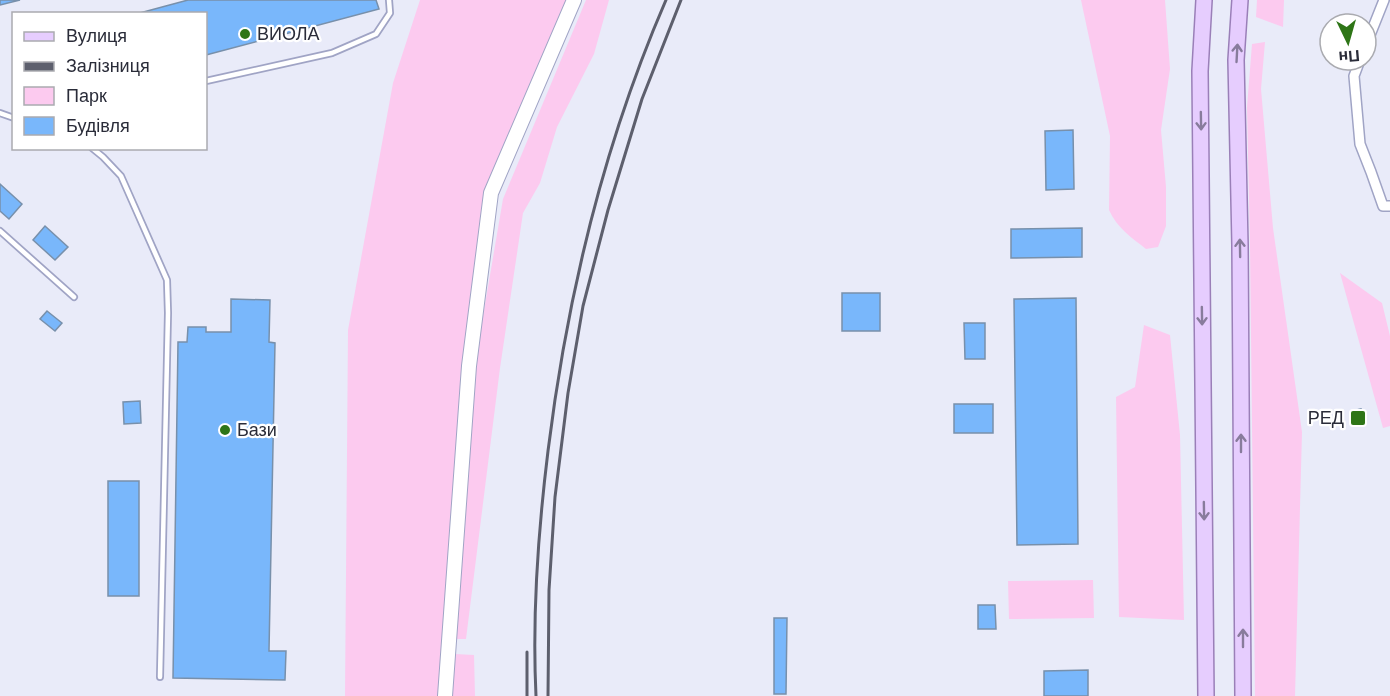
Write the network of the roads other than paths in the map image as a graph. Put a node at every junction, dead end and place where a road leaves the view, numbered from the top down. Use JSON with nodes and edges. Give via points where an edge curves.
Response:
{"nodes":[{"id":1,"x":389,"y":0,"type":"edge"},
{"id":2,"x":574,"y":0,"type":"edge"},
{"id":3,"x":1204,"y":0,"type":"edge"},
{"id":4,"x":1240,"y":0,"type":"edge"},
{"id":5,"x":1384,"y":0,"type":"edge"},
{"id":6,"x":1378,"y":15,"type":"edge"},
{"id":7,"x":1356,"y":72,"type":"edge"},
{"id":8,"x":207,"y":81,"type":"edge"},
{"id":9,"x":94,"y":150,"type":"edge"},
{"id":10,"x":1390,"y":206,"type":"edge"},
{"id":11,"x":0,"y":231,"type":"edge"},
{"id":12,"x":74,"y":297,"type":"dead end"},
{"id":13,"x":160,"y":676,"type":"dead end"},
{"id":14,"x":445,"y":696,"type":"edge"},
{"id":15,"x":1206,"y":696,"type":"edge"},
{"id":16,"x":1243,"y":696,"type":"edge"}],
"edges":[{"from":1,"to":8,"type":"lane","via":[[390,13],[376,34],[365,39],[332,53]]},
{"from":2,"to":14,"type":"street","via":[[491,193],[469,366]]},
{"from":3,"to":15,"type":"main road","one_way":true,"via":[[1200,70]]},
{"from":16,"to":4,"type":"main road","one_way":true,"via":[[1236,60]]},
{"from":5,"to":6,"type":"street"},
{"from":7,"to":10,"type":"street","via":[[1360,144],[1383,206]]},
{"from":9,"to":13,"type":"lane","via":[[121,176],[167,280]]},
{"from":11,"to":12,"type":"lane"}]}
